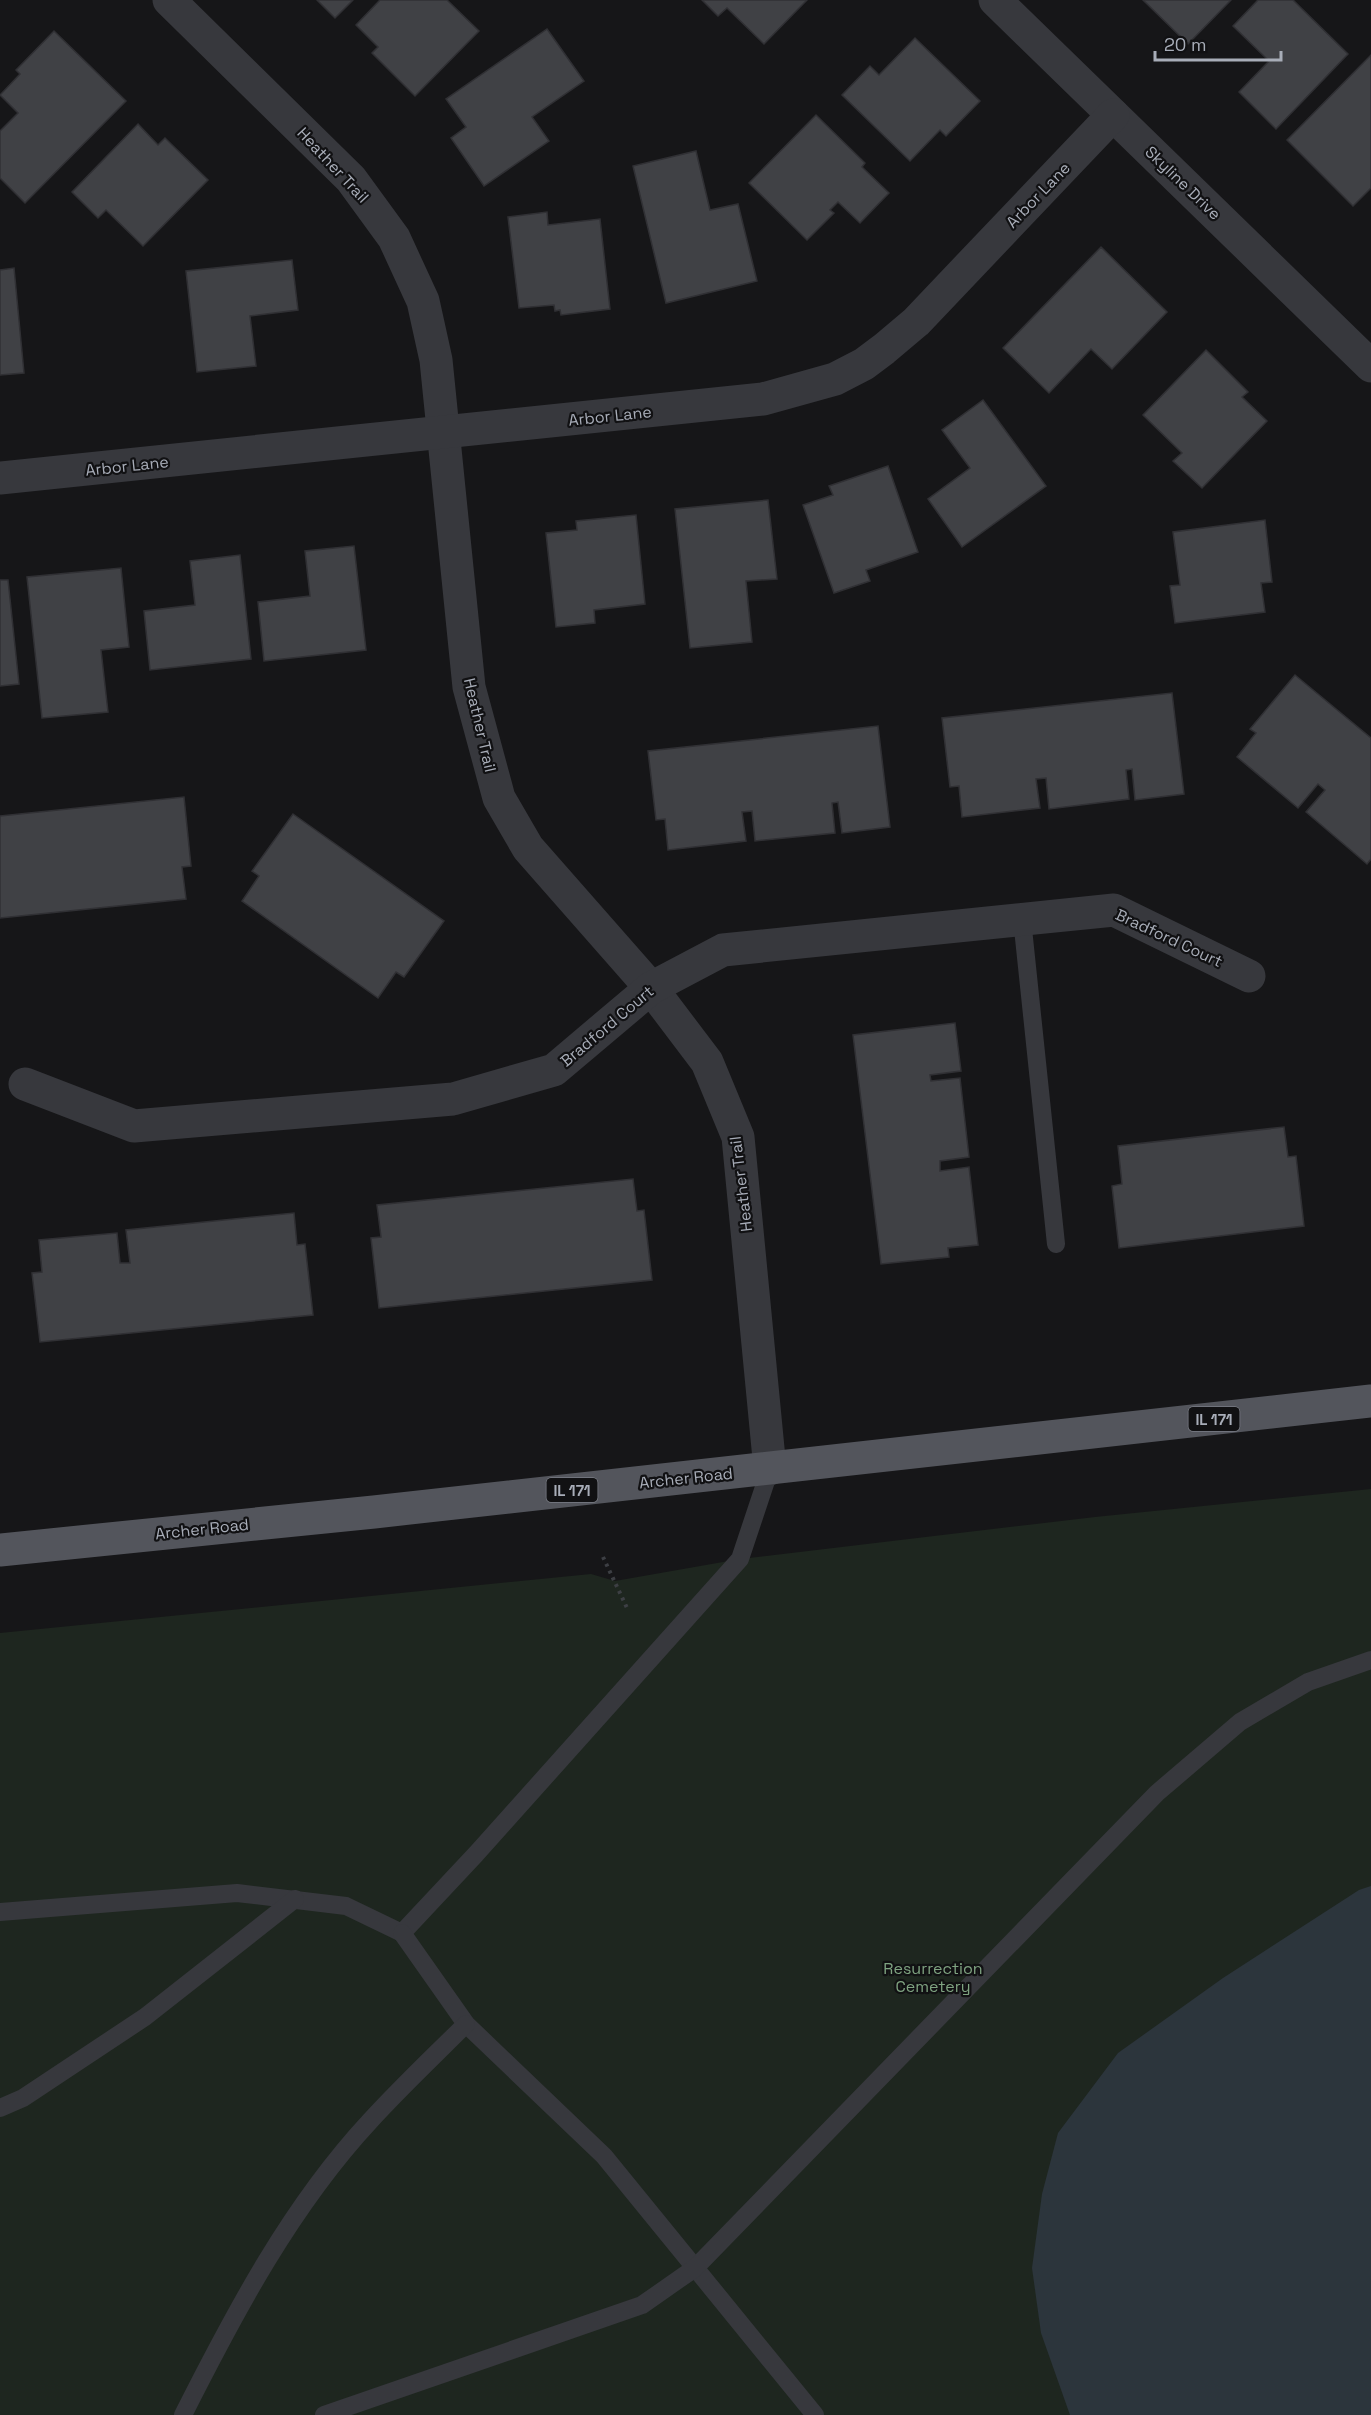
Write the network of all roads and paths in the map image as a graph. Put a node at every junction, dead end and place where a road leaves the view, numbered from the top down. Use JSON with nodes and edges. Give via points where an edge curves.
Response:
{"nodes":[{"id":1,"x":169,"y":0,"type":"edge"},
{"id":2,"x":995,"y":0,"type":"edge"},
{"id":3,"x":1113,"y":115,"type":"junction"},
{"id":4,"x":1371,"y":366,"type":"edge"},
{"id":5,"x":442,"y":434,"type":"junction"},
{"id":6,"x":0,"y":478,"type":"edge"},
{"id":7,"x":1022,"y":919,"type":"junction"},
{"id":8,"x":1249,"y":976,"type":"dead end"},
{"id":9,"x":651,"y":988,"type":"junction"},
{"id":10,"x":25,"y":1084,"type":"dead end"},
{"id":11,"x":1056,"y":1244,"type":"dead end"},
{"id":12,"x":1371,"y":1401,"type":"edge"},
{"id":13,"x":770,"y":1469,"type":"junction"},
{"id":14,"x":0,"y":1550,"type":"edge"},
{"id":15,"x":603,"y":1557,"type":"dead end"},
{"id":16,"x":627,"y":1608,"type":"dead end"},
{"id":17,"x":1371,"y":1660,"type":"edge"},
{"id":18,"x":295,"y":1899,"type":"junction"},
{"id":19,"x":0,"y":1912,"type":"edge"},
{"id":20,"x":402,"y":1933,"type":"junction"},
{"id":21,"x":466,"y":2024,"type":"junction"},
{"id":22,"x":0,"y":2108,"type":"edge"},
{"id":23,"x":694,"y":2268,"type":"junction"},
{"id":24,"x":799,"y":2397,"type":"junction"},
{"id":25,"x":183,"y":2415,"type":"edge"},
{"id":26,"x":324,"y":2415,"type":"edge"},
{"id":27,"x":803,"y":2415,"type":"edge"},
{"id":28,"x":815,"y":2415,"type":"edge"}],
"edges":[{"from":1,"to":5,"type":"street","name":"Heather Trail","via":[[351,179],[394,238],[430,326]]},
{"from":2,"to":3,"type":"street","name":"Skyline Drive"},
{"from":3,"to":4,"type":"street","name":"Skyline Drive"},
{"from":3,"to":5,"type":"street","name":"Arbor Lane","via":[[916,322],[864,364],[835,379],[763,399]]},
{"from":5,"to":6,"type":"street","name":"Arbor Lane"},
{"from":5,"to":9,"type":"street","name":"Heather Trail","via":[[469,687],[499,798],[528,848]]},
{"from":7,"to":8,"type":"street","name":"Bradford Court","via":[[1114,910]]},
{"from":7,"to":9,"type":"street","name":"Bradford Court","via":[[723,950]]},
{"from":7,"to":11,"type":"lane"},
{"from":9,"to":10,"type":"street","name":"Bradford Court","via":[[554,1070],[453,1099],[134,1126]]},
{"from":9,"to":13,"type":"street","name":"Heather Trail","via":[[707,1062],[738,1137]]},
{"from":12,"to":13,"type":"main road","name":"Archer Road","number":"IL 171"},
{"from":13,"to":14,"type":"main road","name":"Archer Road","number":"IL 171"},
{"from":13,"to":20,"type":"lane","via":[[740,1559]]},
{"from":15,"to":16,"type":"path"},
{"from":17,"to":23,"type":"lane","via":[[1308,1682],[1240,1722],[1157,1793]]},
{"from":18,"to":19,"type":"lane","via":[[237,1893]]},
{"from":18,"to":20,"type":"lane","via":[[346,1906]]},
{"from":18,"to":22,"type":"lane","via":[[145,2017],[23,2098]]},
{"from":20,"to":21,"type":"lane"},
{"from":21,"to":23,"type":"lane","via":[[604,2156]]},
{"from":21,"to":25,"type":"lane","via":[[369,2121],[312,2193],[233,2316]]},
{"from":23,"to":24,"type":"lane"},
{"from":23,"to":26,"type":"lane","via":[[642,2305]]},
{"from":24,"to":27,"type":"lane"},
{"from":24,"to":28,"type":"lane"}]}
